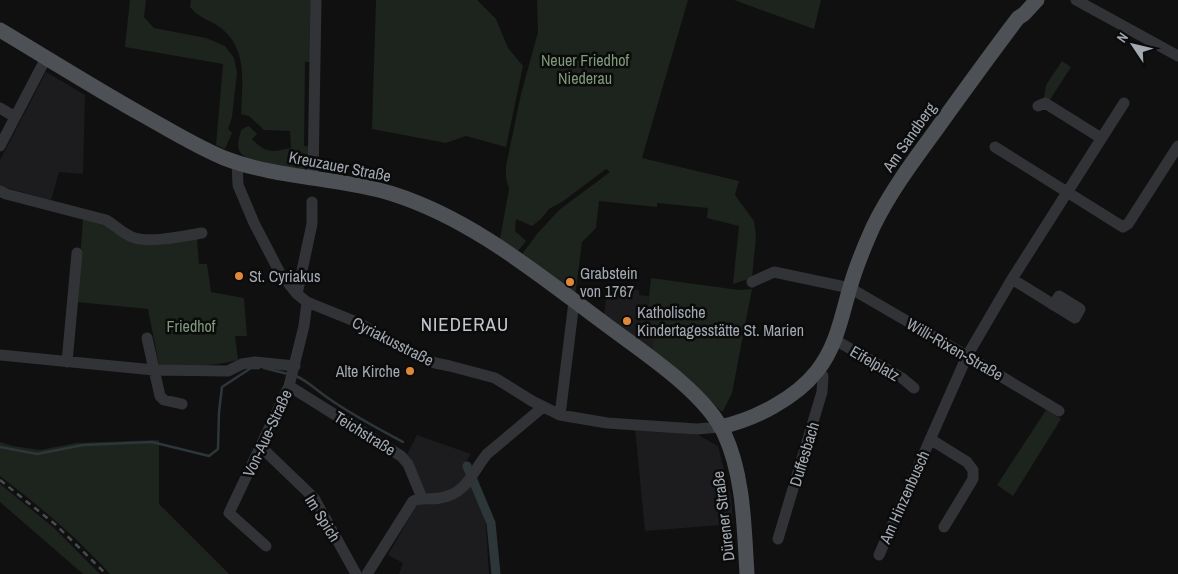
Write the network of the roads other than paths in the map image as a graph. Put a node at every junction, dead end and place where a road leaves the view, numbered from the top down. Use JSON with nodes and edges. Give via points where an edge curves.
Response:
{"nodes":[{"id":1,"x":316,"y":0,"type":"edge"},
{"id":2,"x":1025,"y":0,"type":"edge"},
{"id":3,"x":1037,"y":0,"type":"edge"},
{"id":4,"x":1076,"y":0,"type":"edge"},
{"id":5,"x":1018,"y":18,"type":"junction"},
{"id":6,"x":0,"y":30,"type":"edge"},
{"id":7,"x":1178,"y":56,"type":"edge"},
{"id":8,"x":46,"y":58,"type":"junction"},
{"id":9,"x":1124,"y":103,"type":"dead end"},
{"id":10,"x":1038,"y":106,"type":"dead end"},
{"id":11,"x":0,"y":108,"type":"edge"},
{"id":12,"x":15,"y":117,"type":"junction"},
{"id":13,"x":1101,"y":138,"type":"junction"},
{"id":14,"x":0,"y":146,"type":"edge"},
{"id":15,"x":1178,"y":146,"type":"edge"},
{"id":16,"x":995,"y":147,"type":"dead end"},
{"id":17,"x":236,"y":162,"type":"junction"},
{"id":18,"x":313,"y":178,"type":"junction"},
{"id":19,"x":0,"y":191,"type":"edge"},
{"id":20,"x":1067,"y":193,"type":"junction"},
{"id":21,"x":312,"y":202,"type":"dead end"},
{"id":22,"x":202,"y":234,"type":"dead end"},
{"id":23,"x":77,"y":253,"type":"dead end"},
{"id":24,"x":1012,"y":279,"type":"junction"},
{"id":25,"x":752,"y":282,"type":"dead end"},
{"id":26,"x":850,"y":288,"type":"junction"},
{"id":27,"x":297,"y":294,"type":"junction"},
{"id":28,"x":307,"y":302,"type":"junction"},
{"id":29,"x":574,"y":302,"type":"junction"},
{"id":30,"x":1053,"y":305,"type":"dead end"},
{"id":31,"x":147,"y":338,"type":"dead end"},
{"id":32,"x":835,"y":340,"type":"junction"},
{"id":33,"x":0,"y":355,"type":"edge"},
{"id":34,"x":967,"y":356,"type":"junction"},
{"id":35,"x":67,"y":362,"type":"junction"},
{"id":36,"x":154,"y":370,"type":"junction"},
{"id":37,"x":818,"y":370,"type":"junction"},
{"id":38,"x":292,"y":375,"type":"junction"},
{"id":39,"x":914,"y":388,"type":"dead end"},
{"id":40,"x":182,"y":404,"type":"dead end"},
{"id":41,"x":543,"y":407,"type":"junction"},
{"id":42,"x":1059,"y":411,"type":"dead end"},
{"id":43,"x":560,"y":415,"type":"junction"},
{"id":44,"x":720,"y":427,"type":"junction"},
{"id":45,"x":930,"y":439,"type":"junction"},
{"id":46,"x":261,"y":448,"type":"junction"},
{"id":47,"x":422,"y":498,"type":"junction"},
{"id":48,"x":944,"y":527,"type":"dead end"},
{"id":49,"x":778,"y":540,"type":"dead end"},
{"id":50,"x":266,"y":546,"type":"dead end"},
{"id":51,"x":879,"y":555,"type":"dead end"},
{"id":52,"x":356,"y":574,"type":"edge"},
{"id":53,"x":367,"y":574,"type":"edge"},
{"id":54,"x":747,"y":574,"type":"edge"}],
"edges":[{"from":1,"to":18,"type":"street"},
{"from":2,"to":5,"type":"main road"},
{"from":3,"to":5,"type":"main road"},
{"from":4,"to":7,"type":"street"},
{"from":5,"to":26,"type":"main road","name":"Am Sandberg","via":[[896,186],[862,252]]},
{"from":6,"to":8,"type":"main road","name":"Kreuzauer Straße"},
{"from":8,"to":12,"type":"street"},
{"from":8,"to":17,"type":"main road","name":"Kreuzauer Straße","via":[[190,142]]},
{"from":9,"to":13,"type":"street","name":"Am Hinzenbusch"},
{"from":10,"to":13,"type":"street","via":[[1045,103]]},
{"from":11,"to":12,"type":"street"},
{"from":12,"to":14,"type":"street"},
{"from":13,"to":20,"type":"street","name":"Am Hinzenbusch"},
{"from":15,"to":20,"type":"street","via":[[1125,227]]},
{"from":16,"to":20,"type":"street"},
{"from":17,"to":18,"type":"main road","name":"Kreuzauer Straße"},
{"from":17,"to":27,"type":"street","name":"Cyriakusstraße","via":[[238,185],[254,223],[280,273]]},
{"from":18,"to":29,"type":"main road","name":"Kreuzauer Straße","via":[[374,188],[438,213],[472,230]]},
{"from":19,"to":22,"type":"street","via":[[106,220],[137,239]]},
{"from":20,"to":24,"type":"street","name":"Am Hinzenbusch"},
{"from":21,"to":27,"type":"street","via":[[312,224]]},
{"from":23,"to":35,"type":"street"},
{"from":24,"to":30,"type":"street"},
{"from":24,"to":34,"type":"street","name":"Am Hinzenbusch"},
{"from":25,"to":26,"type":"street","via":[[774,272]]},
{"from":26,"to":32,"type":"main road","name":"Am Sandberg"},
{"from":26,"to":34,"type":"street","name":"Willi-Rixen-Straße"},
{"from":27,"to":28,"type":"street","name":"Cyriakusstraße"},
{"from":28,"to":38,"type":"street","name":"Von-Aue-Straße"},
{"from":28,"to":41,"type":"street","name":"Cyriakusstraße","via":[[359,323],[435,364],[495,378]]},
{"from":29,"to":43,"type":"street"},
{"from":29,"to":44,"type":"main road","name":"Kreuzauer Straße","via":[[677,379]]},
{"from":31,"to":36,"type":"street"},
{"from":32,"to":37,"type":"main road","name":"Am Sandberg"},
{"from":32,"to":39,"type":"street","name":"Eifelplatz"},
{"from":33,"to":35,"type":"street","name":"Teichstraße"},
{"from":34,"to":42,"type":"street","name":"Willi-Rixen-Straße"},
{"from":34,"to":45,"type":"street","name":"Am Hinzenbusch"},
{"from":35,"to":36,"type":"street","name":"Teichstraße"},
{"from":36,"to":38,"type":"street","name":"Teichstraße","via":[[228,371],[254,362]]},
{"from":36,"to":40,"type":"street","via":[[160,396]]},
{"from":37,"to":44,"type":"main road","name":"Am Sandberg","via":[[785,399],[738,423]]},
{"from":37,"to":49,"type":"street","name":"Duffesbach","via":[[823,376],[822,392]]},
{"from":38,"to":46,"type":"street","name":"Von-Aue-Straße"},
{"from":38,"to":47,"type":"street","name":"Teichstraße","via":[[401,456],[408,464]]},
{"from":41,"to":43,"type":"street","name":"Cyriakusstraße"},
{"from":41,"to":47,"type":"street","via":[[487,454],[459,492],[439,498]]},
{"from":43,"to":44,"type":"street","name":"Cyriakusstraße","via":[[607,423],[697,429]]},
{"from":44,"to":54,"type":"main road","name":"Dürener Straße","via":[[732,455],[739,486]]},
{"from":45,"to":48,"type":"street","name":"Am Hinzenbusch","via":[[967,462],[973,470],[973,479]]},
{"from":45,"to":51,"type":"street","name":"Am Hinzenbusch"},
{"from":46,"to":50,"type":"street","name":"Von-Aue-Straße","via":[[230,513]]},
{"from":46,"to":52,"type":"street","name":"Im Spich","via":[[314,498]]},
{"from":47,"to":53,"type":"street","via":[[413,501]]}]}
